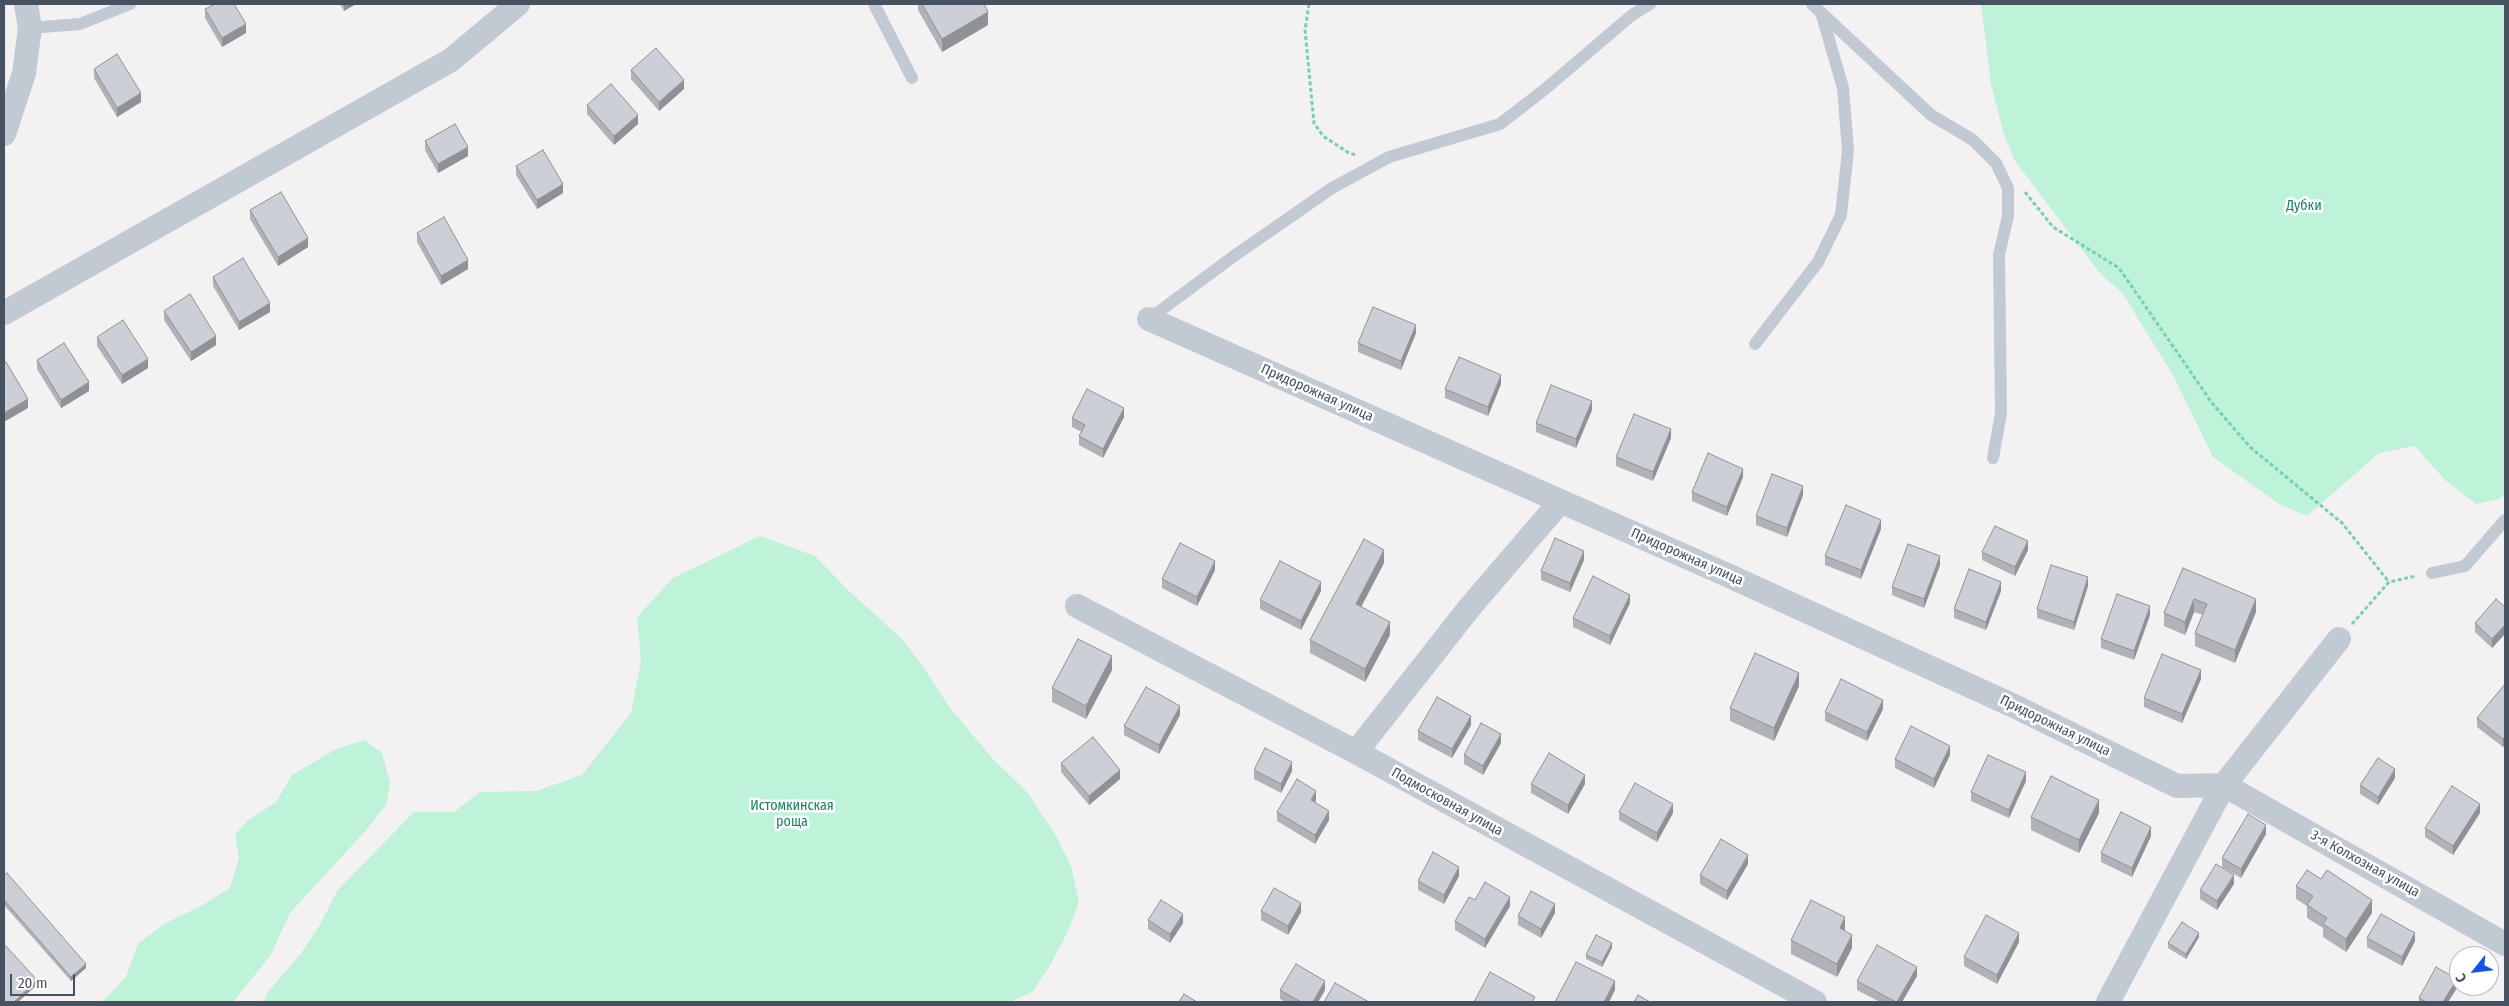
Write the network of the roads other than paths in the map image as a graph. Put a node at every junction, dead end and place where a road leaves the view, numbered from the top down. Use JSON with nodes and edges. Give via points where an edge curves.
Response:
{"nodes":[{"id":1,"x":26,"y":4,"type":"edge"},
{"id":2,"x":130,"y":4,"type":"edge"},
{"id":3,"x":518,"y":4,"type":"edge"},
{"id":4,"x":874,"y":4,"type":"edge"},
{"id":5,"x":1650,"y":4,"type":"edge"},
{"id":6,"x":1817,"y":8,"type":"edge"},
{"id":7,"x":30,"y":28,"type":"junction"},
{"id":8,"x":912,"y":78,"type":"dead end"},
{"id":9,"x":4,"y":134,"type":"edge"},
{"id":10,"x":4,"y":314,"type":"edge"},
{"id":11,"x":1150,"y":319,"type":"joint"},
{"id":12,"x":1755,"y":344,"type":"dead end"},
{"id":13,"x":1993,"y":458,"type":"dead end"},
{"id":14,"x":1560,"y":502,"type":"junction"},
{"id":15,"x":2505,"y":520,"type":"edge"},
{"id":16,"x":2432,"y":573,"type":"road end"},
{"id":17,"x":1077,"y":606,"type":"dead end"},
{"id":18,"x":2339,"y":639,"type":"road end"},
{"id":19,"x":1356,"y":752,"type":"junction"},
{"id":20,"x":2224,"y":785,"type":"junction"},
{"id":21,"x":2505,"y":944,"type":"edge"},
{"id":22,"x":1815,"y":1002,"type":"edge"},
{"id":23,"x":2108,"y":1002,"type":"edge"}],
"edges":[{"from":1,"to":7,"type":"street"},
{"from":2,"to":7,"type":"lane","via":[[80,24]]},
{"from":3,"to":10,"type":"street","via":[[450,60]]},
{"from":4,"to":8,"type":"lane"},
{"from":5,"to":11,"type":"lane","via":[[1632,15],[1500,124],[1389,156],[1332,188]]},
{"from":6,"to":12,"type":"lane","via":[[1843,88],[1848,151],[1841,215],[1818,262]]},
{"from":6,"to":13,"type":"lane","via":[[1931,115],[1973,140],[1996,163],[2008,188],[2008,216],[1999,264],[2001,413]]},
{"from":7,"to":9,"type":"street","via":[[24,73]]},
{"from":11,"to":14,"type":"street","name":"Придорожная улица"},
{"from":14,"to":19,"type":"street","via":[[1470,607]]},
{"from":14,"to":20,"type":"street","name":"Придорожная улица","via":[[2014,706],[2177,786]]},
{"from":15,"to":16,"type":"lane","via":[[2464,566]]},
{"from":17,"to":19,"type":"street","name":"Подмосковная улица"},
{"from":18,"to":20,"type":"street"},
{"from":19,"to":22,"type":"street","name":"Подмосковная улица"},
{"from":20,"to":21,"type":"street","name":"3-я Колхозная улица"},
{"from":20,"to":23,"type":"street"}]}
